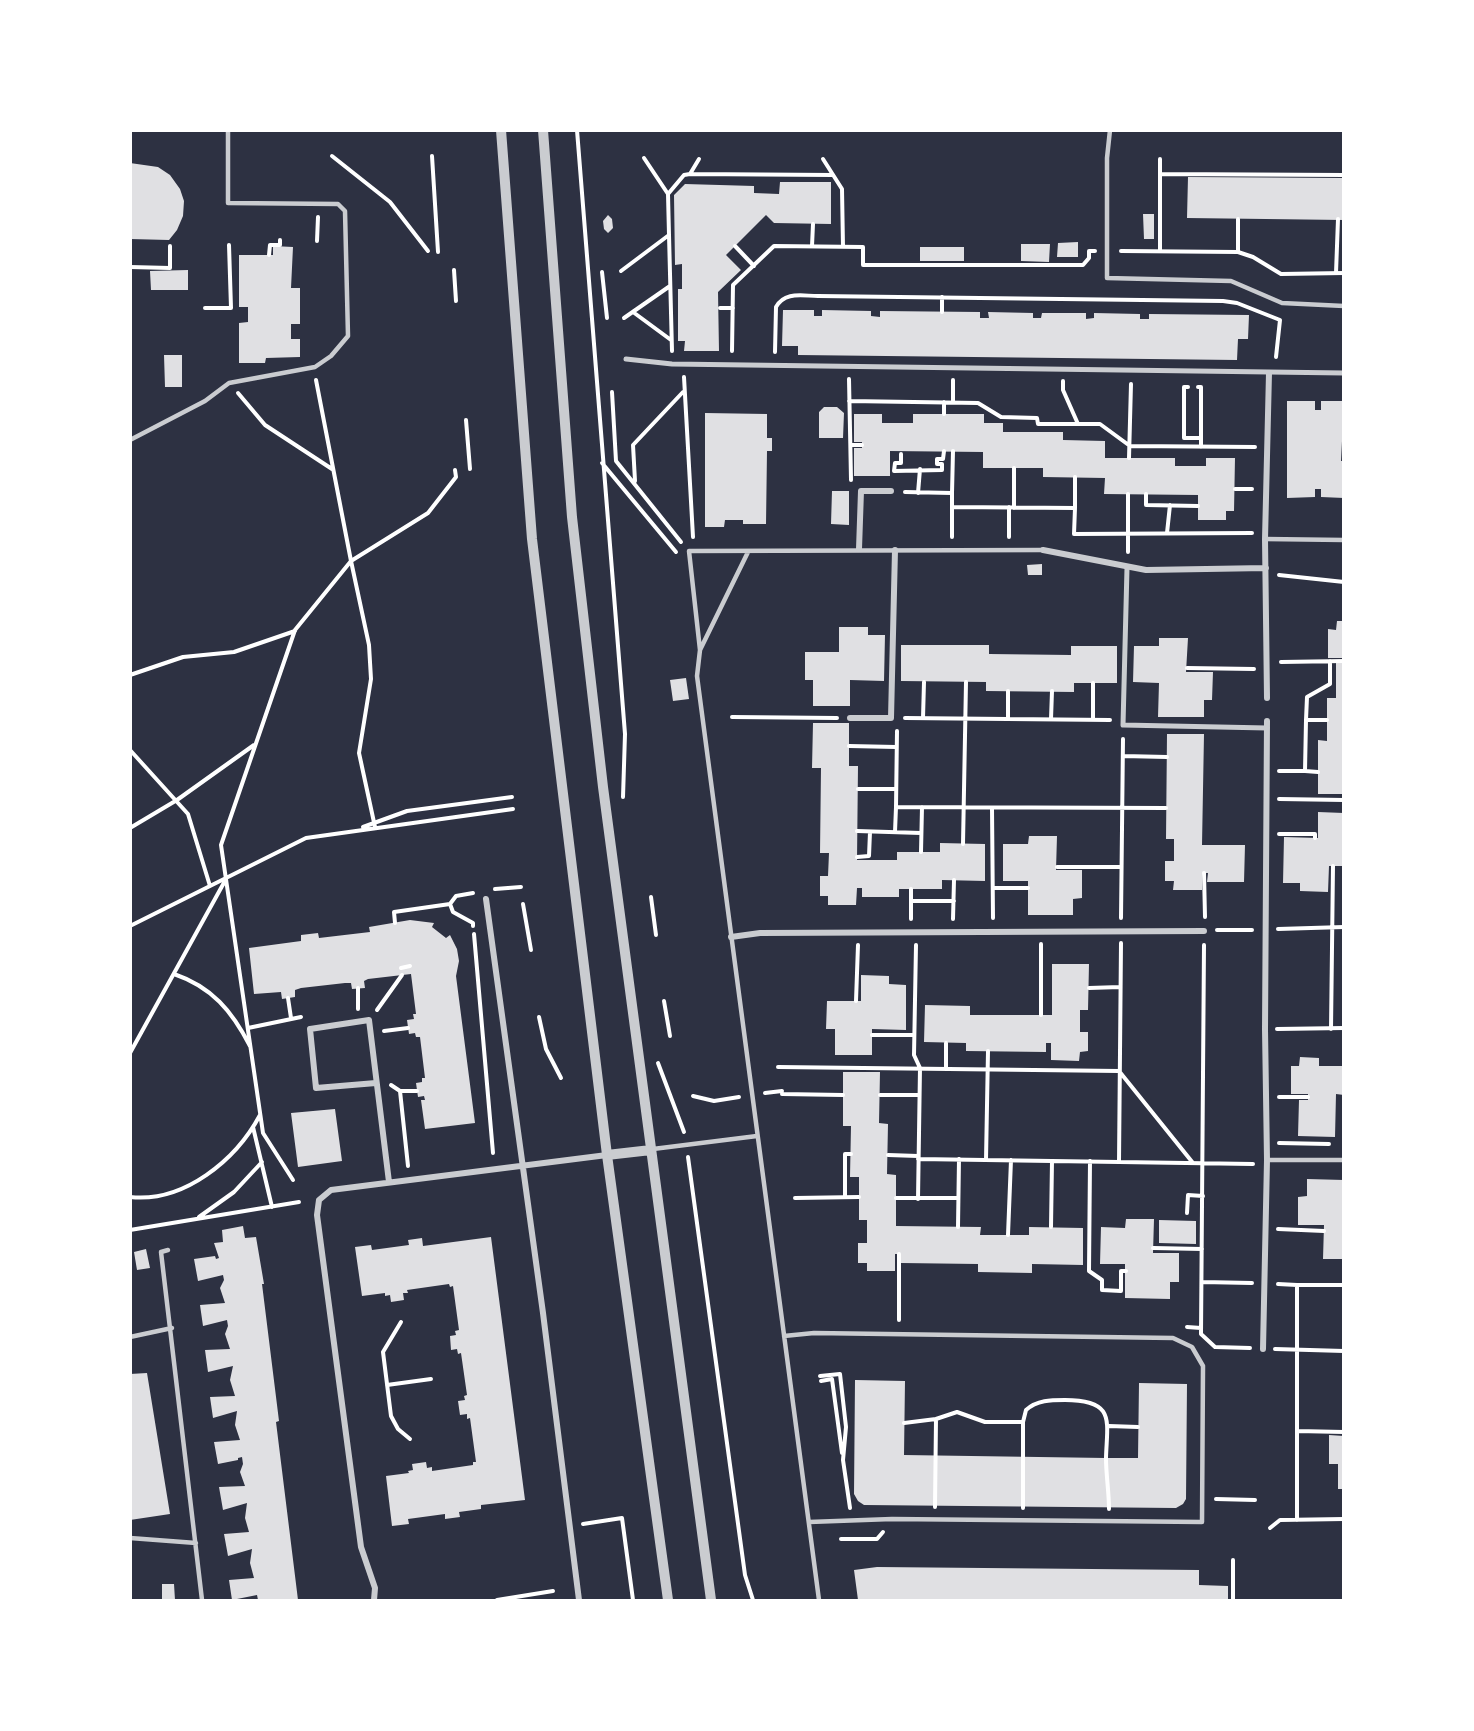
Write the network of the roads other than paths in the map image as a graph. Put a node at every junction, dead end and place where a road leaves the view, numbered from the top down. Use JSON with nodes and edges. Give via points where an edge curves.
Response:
{"nodes":[{"id":1,"x":228,"y":130,"type":"edge"},
{"id":2,"x":501,"y":130,"type":"edge"},
{"id":3,"x":543,"y":130,"type":"edge"},
{"id":4,"x":1110,"y":130,"type":"edge"},
{"id":5,"x":1344,"y":306,"type":"edge"},
{"id":6,"x":626,"y":359,"type":"dead end"},
{"id":7,"x":1269,"y":373,"type":"junction"},
{"id":8,"x":1344,"y":373,"type":"edge"},
{"id":9,"x":130,"y":440,"type":"edge"},
{"id":10,"x":891,"y":491,"type":"road end"},
{"id":11,"x":1265,"y":536,"type":"junction"},
{"id":12,"x":1344,"y":540,"type":"edge"},
{"id":13,"x":859,"y":549,"type":"junction"},
{"id":14,"x":895,"y":550,"type":"junction"},
{"id":15,"x":1043,"y":550,"type":"joint"},
{"id":16,"x":748,"y":552,"type":"junction"},
{"id":17,"x":1127,"y":568,"type":"junction"},
{"id":18,"x":1266,"y":568,"type":"junction"},
{"id":19,"x":700,"y":650,"type":"junction"},
{"id":20,"x":1267,"y":698,"type":"dead end"},
{"id":21,"x":850,"y":718,"type":"dead end"},
{"id":22,"x":1267,"y":724,"type":"joint"},
{"id":23,"x":486,"y":899,"type":"dead end"},
{"id":24,"x":1204,"y":931,"type":"road end"},
{"id":25,"x":731,"y":937,"type":"junction"},
{"id":26,"x":376,"y":1083,"type":"junction"},
{"id":27,"x":757,"y":1136,"type":"junction"},
{"id":28,"x":651,"y":1150,"type":"junction"},
{"id":29,"x":607,"y":1155,"type":"junction"},
{"id":30,"x":1267,"y":1160,"type":"junction"},
{"id":31,"x":1344,"y":1160,"type":"edge"},
{"id":32,"x":521,"y":1167,"type":"junction"},
{"id":33,"x":389,"y":1182,"type":"junction"},
{"id":34,"x":168,"y":1250,"type":"dead end"},
{"id":35,"x":172,"y":1328,"type":"junction"},
{"id":36,"x":130,"y":1336,"type":"edge"},
{"id":37,"x":784,"y":1336,"type":"junction"},
{"id":38,"x":1263,"y":1349,"type":"road end"},
{"id":39,"x":809,"y":1522,"type":"junction"},
{"id":40,"x":130,"y":1538,"type":"edge"},
{"id":41,"x":196,"y":1543,"type":"junction"},
{"id":42,"x":202,"y":1600,"type":"edge"},
{"id":43,"x":374,"y":1600,"type":"edge"},
{"id":44,"x":579,"y":1600,"type":"edge"},
{"id":45,"x":668,"y":1600,"type":"edge"},
{"id":46,"x":711,"y":1600,"type":"edge"},
{"id":47,"x":819,"y":1600,"type":"edge"}],
"edges":[{"from":1,"to":9,"type":"lane","via":[[228,203],[338,204],[345,211],[348,336],[315,367],[229,383],[205,401]]},
{"from":2,"to":29,"type":"street","via":[[532,539]]},
{"from":3,"to":28,"type":"street","via":[[572,517]]},
{"from":4,"to":5,"type":"lane","via":[[1107,278],[1231,281],[1282,303]]},
{"from":6,"to":7,"type":"street","via":[[672,364]]},
{"from":7,"to":8,"type":"street"},
{"from":7,"to":11,"type":"street"},
{"from":10,"to":13,"type":"street","via":[[861,492]]},
{"from":11,"to":12,"type":"lane"},
{"from":11,"to":18,"type":"street"},
{"from":13,"to":14,"type":"lane"},
{"from":13,"to":16,"type":"lane"},
{"from":14,"to":15,"type":"lane"},
{"from":14,"to":21,"type":"street","via":[[891,718]]},
{"from":15,"to":17,"type":"street"},
{"from":16,"to":19,"type":"lane"},
{"from":16,"to":19,"type":"lane","via":[[689,551]]},
{"from":17,"to":18,"type":"street"},
{"from":17,"to":22,"type":"street","via":[[1123,723]]},
{"from":18,"to":20,"type":"street"},
{"from":19,"to":25,"type":"lane","via":[[698,676]]},
{"from":22,"to":30,"type":"street"},
{"from":23,"to":32,"type":"street"},
{"from":24,"to":25,"type":"street","via":[[760,933]]},
{"from":25,"to":27,"type":"lane"},
{"from":26,"to":26,"type":"street","via":[[369,1020],[310,1029],[316,1088]]},
{"from":26,"to":33,"type":"street"},
{"from":27,"to":28,"type":"lane"},
{"from":27,"to":37,"type":"lane"},
{"from":28,"to":29,"type":"street"},
{"from":28,"to":46,"type":"street"},
{"from":29,"to":32,"type":"street"},
{"from":29,"to":45,"type":"street"},
{"from":30,"to":31,"type":"lane"},
{"from":30,"to":38,"type":"street"},
{"from":32,"to":33,"type":"street"},
{"from":32,"to":44,"type":"street"},
{"from":33,"to":43,"type":"street","via":[[331,1190],[319,1200],[316,1215],[360,1536],[375,1588]]},
{"from":34,"to":35,"type":"lane","via":[[161,1252]]},
{"from":35,"to":36,"type":"lane"},
{"from":35,"to":41,"type":"lane"},
{"from":37,"to":39,"type":"lane"},
{"from":37,"to":39,"type":"lane","via":[[814,1333],[1173,1338],[1185,1341],[1196,1351],[1203,1366],[1202,1522]]},
{"from":39,"to":47,"type":"lane"},
{"from":40,"to":41,"type":"lane"},
{"from":41,"to":42,"type":"lane"}]}
